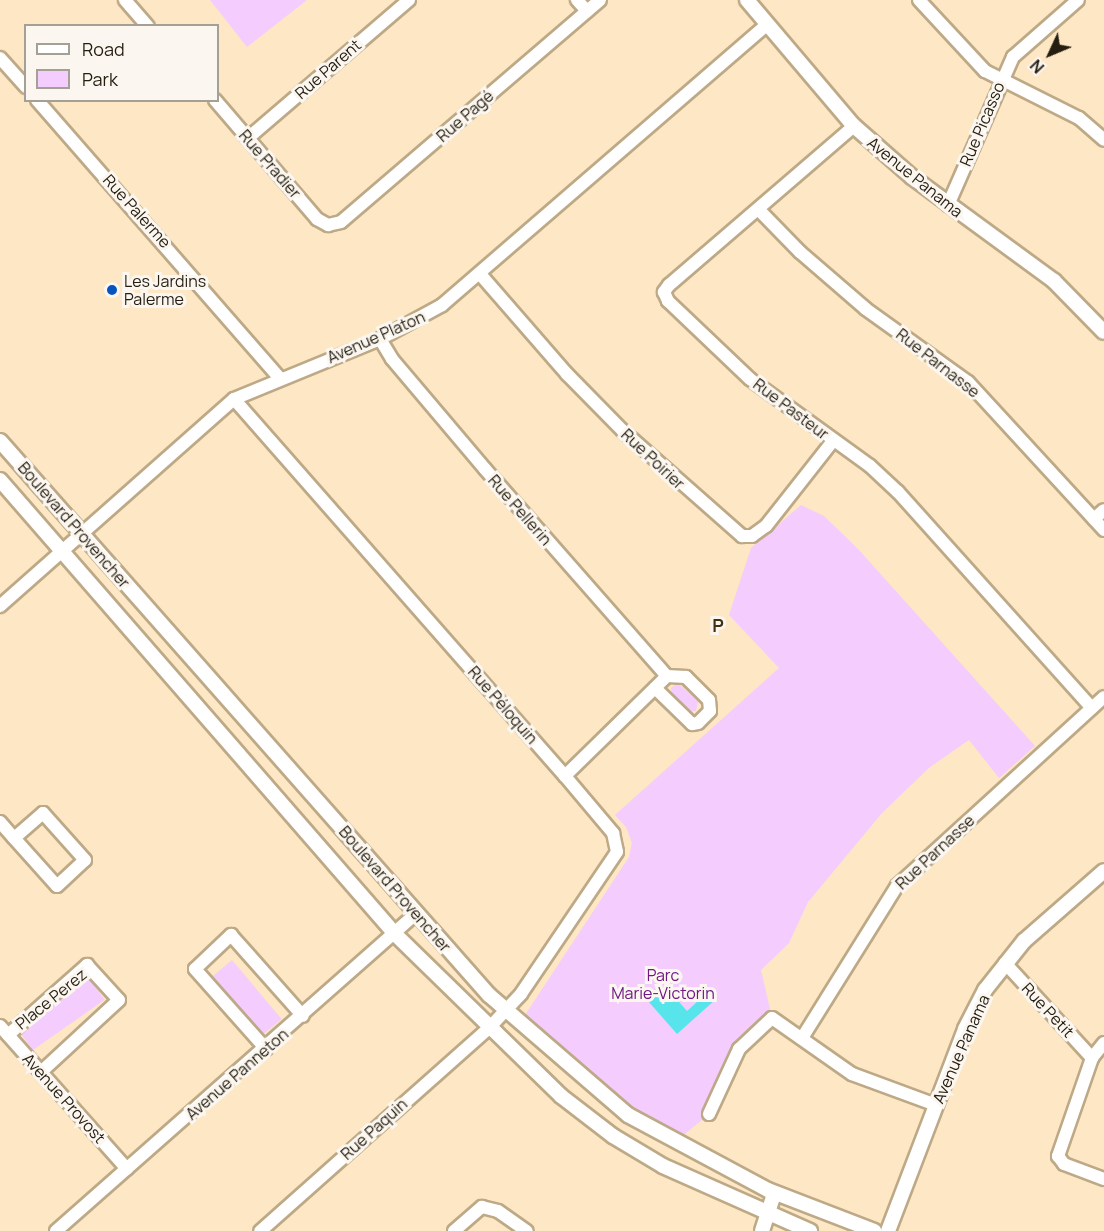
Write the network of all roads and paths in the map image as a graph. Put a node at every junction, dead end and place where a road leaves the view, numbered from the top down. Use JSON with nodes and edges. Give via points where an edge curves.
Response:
{"nodes":[{"id":1,"x":125,"y":0,"type":"edge"},
{"id":2,"x":409,"y":0,"type":"edge"},
{"id":3,"x":577,"y":0,"type":"edge"},
{"id":4,"x":600,"y":0,"type":"edge"},
{"id":5,"x":747,"y":0,"type":"edge"},
{"id":6,"x":919,"y":0,"type":"edge"},
{"id":7,"x":1078,"y":0,"type":"edge"},
{"id":8,"x":587,"y":11,"type":"junction"},
{"id":9,"x":146,"y":24,"type":"edge"},
{"id":10,"x":768,"y":24,"type":"junction"},
{"id":11,"x":0,"y":58,"type":"edge"},
{"id":12,"x":1001,"y":78,"type":"junction"},
{"id":13,"x":24,"y":85,"type":"edge"},
{"id":14,"x":39,"y":102,"type":"edge"},
{"id":15,"x":217,"y":102,"type":"edge"},
{"id":16,"x":854,"y":126,"type":"junction"},
{"id":17,"x":248,"y":138,"type":"junction"},
{"id":18,"x":1104,"y":140,"type":"edge"},
{"id":19,"x":948,"y":205,"type":"junction"},
{"id":20,"x":759,"y":210,"type":"junction"},
{"id":21,"x":328,"y":225,"type":"joint"},
{"id":22,"x":480,"y":274,"type":"junction"},
{"id":23,"x":1104,"y":332,"type":"edge"},
{"id":24,"x":380,"y":339,"type":"junction"},
{"id":25,"x":280,"y":379,"type":"junction"},
{"id":26,"x":234,"y":399,"type":"junction"},
{"id":27,"x":0,"y":441,"type":"edge"},
{"id":28,"x":833,"y":441,"type":"junction"},
{"id":29,"x":0,"y":480,"type":"edge"},
{"id":30,"x":1104,"y":510,"type":"edge"},
{"id":31,"x":1094,"y":519,"type":"junction"},
{"id":32,"x":1104,"y":530,"type":"edge"},
{"id":33,"x":82,"y":534,"type":"junction"},
{"id":34,"x":63,"y":551,"type":"junction"},
{"id":35,"x":0,"y":606,"type":"edge"},
{"id":36,"x":667,"y":676,"type":"junction"},
{"id":37,"x":655,"y":688,"type":"junction"},
{"id":38,"x":1104,"y":697,"type":"edge"},
{"id":39,"x":1092,"y":708,"type":"junction"},
{"id":40,"x":565,"y":776,"type":"junction"},
{"id":41,"x":0,"y":822,"type":"edge"},
{"id":42,"x":14,"y":838,"type":"junction"},
{"id":43,"x":1104,"y":871,"type":"edge"},
{"id":44,"x":416,"y":914,"type":"junction"},
{"id":45,"x":396,"y":935,"type":"junction"},
{"id":46,"x":1005,"y":963,"type":"junction"},
{"id":47,"x":506,"y":1010,"type":"junction"},
{"id":48,"x":303,"y":1016,"type":"junction"},
{"id":49,"x":489,"y":1028,"type":"junction"},
{"id":50,"x":4,"y":1030,"type":"edge"},
{"id":51,"x":802,"y":1038,"type":"junction"},
{"id":52,"x":1104,"y":1043,"type":"edge"},
{"id":53,"x":266,"y":1049,"type":"junction"},
{"id":54,"x":1092,"y":1058,"type":"junction"},
{"id":55,"x":41,"y":1072,"type":"junction"},
{"id":56,"x":936,"y":1105,"type":"junction"},
{"id":57,"x":709,"y":1114,"type":"dead end"},
{"id":58,"x":127,"y":1169,"type":"junction"},
{"id":59,"x":1104,"y":1179,"type":"edge"},
{"id":60,"x":774,"y":1193,"type":"junction"},
{"id":61,"x":797,"y":1202,"type":"junction"},
{"id":62,"x":766,"y":1214,"type":"junction"},
{"id":63,"x":789,"y":1227,"type":"edge"},
{"id":64,"x":56,"y":1231,"type":"edge"},
{"id":65,"x":260,"y":1231,"type":"edge"},
{"id":66,"x":454,"y":1231,"type":"edge"},
{"id":67,"x":527,"y":1231,"type":"edge"},
{"id":68,"x":762,"y":1231,"type":"edge"},
{"id":69,"x":810,"y":1231,"type":"edge"},
{"id":70,"x":874,"y":1231,"type":"edge"},
{"id":71,"x":888,"y":1231,"type":"edge"}],
"edges":[{"from":1,"to":9,"type":"street"},
{"from":2,"to":17,"type":"street","name":"Rue Parent"},
{"from":3,"to":8,"type":"street"},
{"from":4,"to":8,"type":"street","name":"Rue Pagé"},
{"from":5,"to":10,"type":"street","name":"Avenue Panama"},
{"from":6,"to":12,"type":"street","via":[[973,61]]},
{"from":7,"to":12,"type":"street","name":"Rue Picasso","via":[[1013,57]]},
{"from":8,"to":21,"type":"street","name":"Rue Pagé","via":[[354,212],[341,222]]},
{"from":10,"to":16,"type":"street","name":"Avenue Panama"},
{"from":10,"to":22,"type":"street","name":"Avenue Platon"},
{"from":11,"to":13,"type":"street"},
{"from":12,"to":18,"type":"street","via":[[1079,118]]},
{"from":12,"to":19,"type":"street","name":"Rue Picasso"},
{"from":14,"to":25,"type":"street","name":"Rue Palerme"},
{"from":15,"to":17,"type":"street","name":"Rue Pradier"},
{"from":16,"to":19,"type":"street","name":"Avenue Panama"},
{"from":16,"to":20,"type":"street","name":"Rue Pasteur"},
{"from":17,"to":21,"type":"street","name":"Rue Pradier","via":[[317,219]]},
{"from":19,"to":23,"type":"street","name":"Avenue Panama","via":[[1054,281]]},
{"from":20,"to":28,"type":"street","name":"Rue Pasteur","via":[[664,292],[668,301],[735,366]]},
{"from":20,"to":31,"type":"street","name":"Rue Parnasse","via":[[866,309],[968,382]]},
{"from":22,"to":24,"type":"street","name":"Avenue Platon","via":[[424,317]]},
{"from":22,"to":28,"type":"street","name":"Rue Poirier","via":[[622,431],[742,536],[752,536],[766,526]]},
{"from":24,"to":25,"type":"street","name":"Avenue Platon"},
{"from":24,"to":36,"type":"street","name":"Rue Pellerin","via":[[392,359],[485,469]]},
{"from":25,"to":26,"type":"street","name":"Avenue Platon"},
{"from":26,"to":33,"type":"street","name":"Avenue Platon"},
{"from":26,"to":40,"type":"street","name":"Rue Péloquin"},
{"from":27,"to":33,"type":"street","name":"Boulevard Provencher"},
{"from":28,"to":39,"type":"street","name":"Rue Pasteur","via":[[870,466],[898,492]]},
{"from":29,"to":34,"type":"street","name":"Boulevard Provencher"},
{"from":30,"to":31,"type":"street"},
{"from":31,"to":32,"type":"street","name":"Rue Parnasse"},
{"from":33,"to":34,"type":"street","name":"Avenue Platon"},
{"from":33,"to":44,"type":"street","name":"Boulevard Provencher"},
{"from":34,"to":35,"type":"street","name":"Avenue Platon"},
{"from":34,"to":45,"type":"street","name":"Boulevard Provencher"},
{"from":36,"to":37,"type":"street"},
{"from":36,"to":37,"type":"street","via":[[686,677],[710,700],[710,711],[692,724]]},
{"from":37,"to":40,"type":"street"},
{"from":38,"to":39,"type":"street","name":"Rue Parnasse"},
{"from":39,"to":51,"type":"street","name":"Rue Parnasse","via":[[897,886]]},
{"from":40,"to":47,"type":"street","name":"Rue Péloquin","via":[[613,834],[617,852],[521,994]]},
{"from":41,"to":42,"type":"street"},
{"from":42,"to":42,"type":"street","via":[[57,886],[85,860],[43,813]]},
{"from":43,"to":46,"type":"street","name":"Avenue Panama","via":[[1024,941]]},
{"from":44,"to":45,"type":"street","name":"Avenue Panneton"},
{"from":44,"to":47,"type":"street","name":"Boulevard Provencher"},
{"from":45,"to":48,"type":"street","name":"Avenue Panneton"},
{"from":45,"to":49,"type":"street","name":"Boulevard Provencher"},
{"from":46,"to":54,"type":"street","name":"Rue Petit"},
{"from":46,"to":56,"type":"street","name":"Avenue Panama","via":[[975,1008]]},
{"from":47,"to":49,"type":"street","name":"Rue Péloquin"},
{"from":47,"to":60,"type":"street","name":"Boulevard Provencher","via":[[628,1115]]},
{"from":48,"to":53,"type":"street","name":"Avenue Panneton"},
{"from":48,"to":53,"type":"street","via":[[231,935],[195,969]]},
{"from":49,"to":62,"type":"street","name":"Boulevard Provencher","via":[[561,1096],[613,1136],[663,1166]]},
{"from":49,"to":65,"type":"street","name":"Rue Paquin"},
{"from":50,"to":55,"type":"street","name":"Avenue Provost"},
{"from":50,"to":55,"type":"street","name":"Place Perez","via":[[87,965],[119,1000]]},
{"from":51,"to":56,"type":"street","via":[[852,1074]]},
{"from":51,"to":57,"type":"street","via":[[772,1018],[739,1048]]},
{"from":52,"to":54,"type":"street"},
{"from":53,"to":58,"type":"street","name":"Avenue Panneton"},
{"from":54,"to":59,"type":"street","via":[[1058,1156],[1064,1164]]},
{"from":55,"to":58,"type":"street","name":"Avenue Provost"},
{"from":56,"to":71,"type":"street","name":"Avenue Panama"},
{"from":58,"to":64,"type":"street","name":"Avenue Panneton"},
{"from":60,"to":61,"type":"street","name":"Boulevard Provencher"},
{"from":60,"to":62,"type":"street"},
{"from":61,"to":63,"type":"street"},
{"from":61,"to":70,"type":"street","name":"Boulevard Provencher"},
{"from":62,"to":63,"type":"street","name":"Boulevard Provencher"},
{"from":62,"to":68,"type":"street"},
{"from":63,"to":69,"type":"street","name":"Boulevard Provencher"},
{"from":66,"to":67,"type":"street","via":[[482,1207],[498,1211]]}]}
